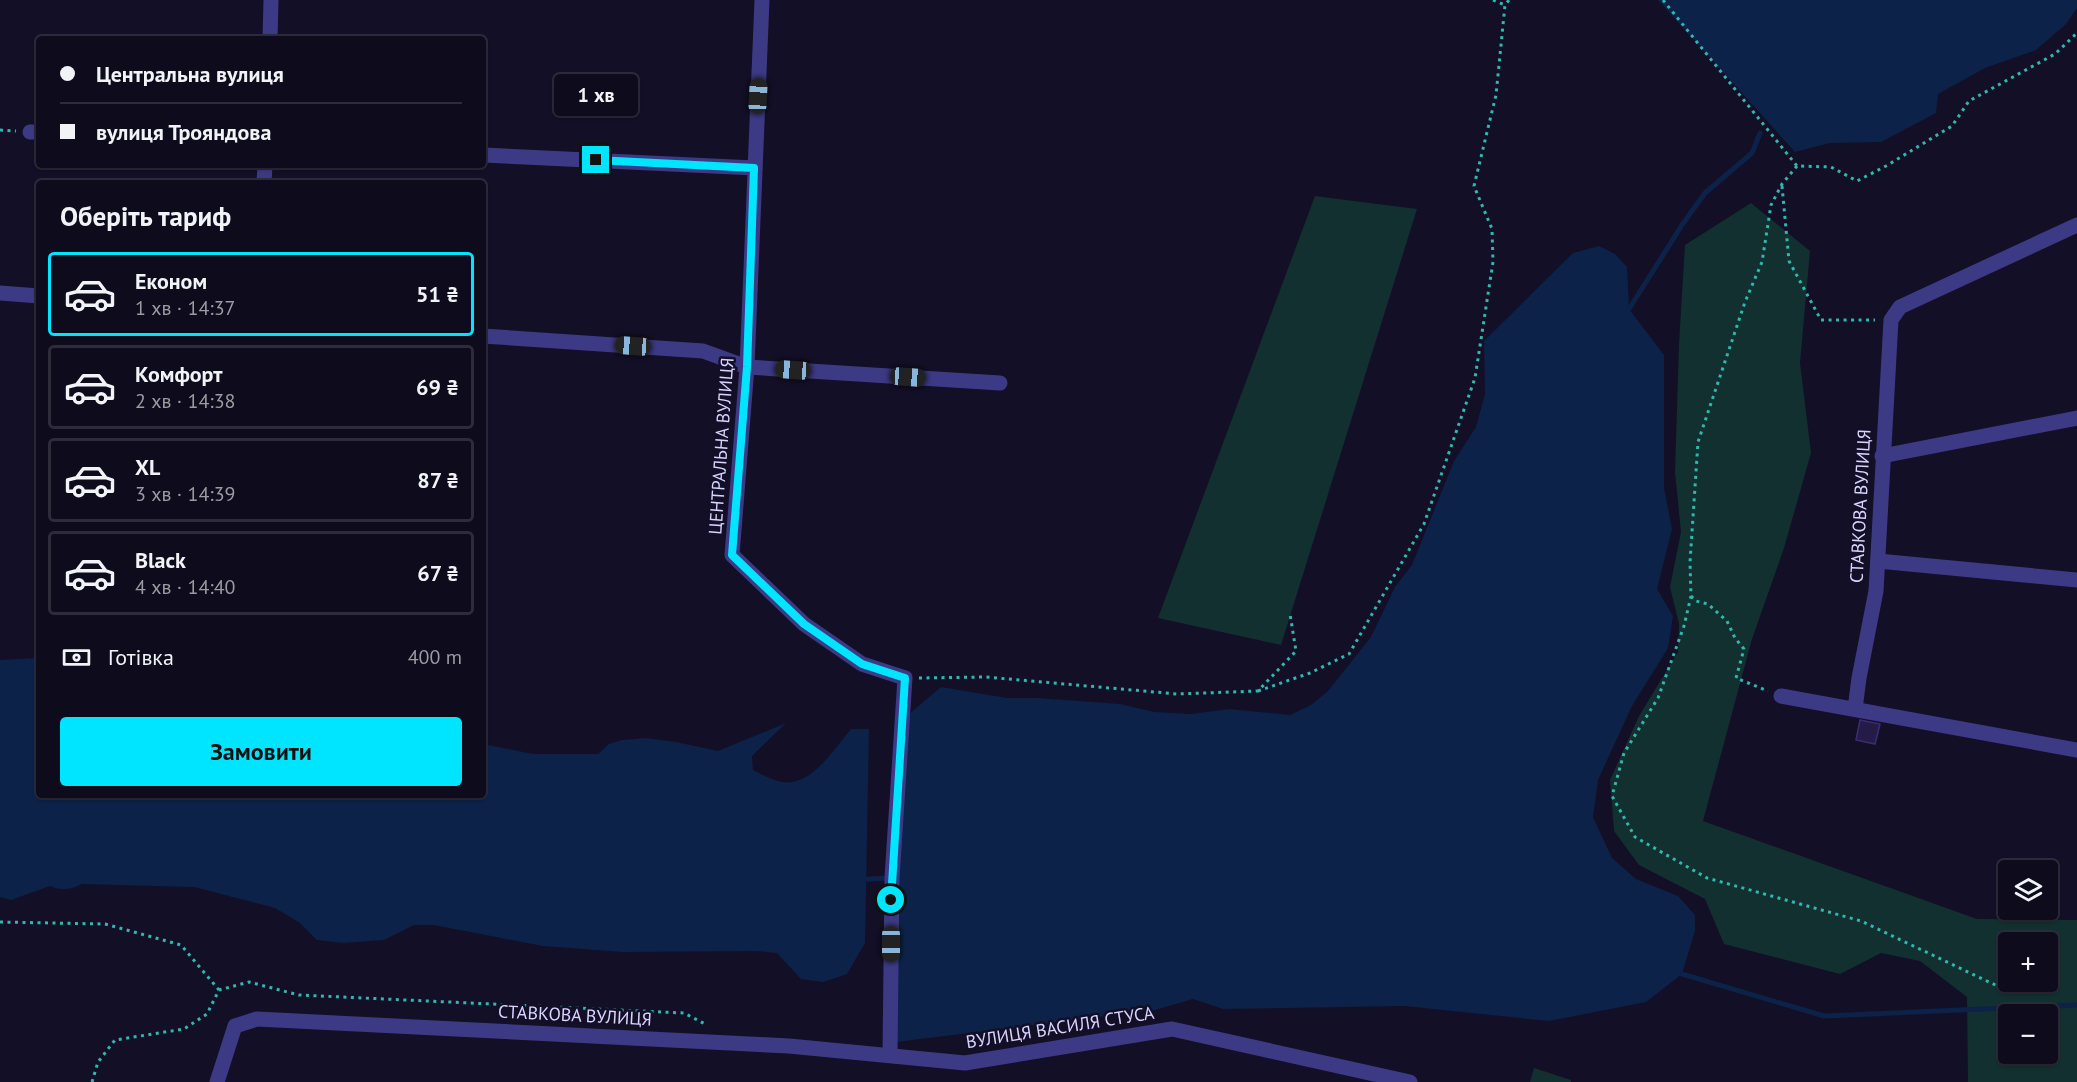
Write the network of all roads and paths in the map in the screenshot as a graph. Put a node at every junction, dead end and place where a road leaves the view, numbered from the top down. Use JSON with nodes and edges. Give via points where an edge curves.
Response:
{"nodes":[{"id":1,"x":272,"y":0,"type":"edge"},
{"id":2,"x":762,"y":0,"type":"edge"},
{"id":3,"x":1494,"y":0,"type":"edge"},
{"id":4,"x":1509,"y":0,"type":"edge"},
{"id":5,"x":1663,"y":0,"type":"edge"},
{"id":6,"x":1505,"y":5,"type":"junction"},
{"id":7,"x":2077,"y":33,"type":"edge"},
{"id":8,"x":270,"y":36,"type":"edge"},
{"id":9,"x":486,"y":155,"type":"edge"},
{"id":10,"x":1797,"y":166,"type":"junction"},
{"id":11,"x":754,"y":168,"type":"junction"},
{"id":12,"x":1782,"y":184,"type":"junction"},
{"id":13,"x":2077,"y":225,"type":"edge"},
{"id":14,"x":0,"y":293,"type":"edge"},
{"id":15,"x":36,"y":296,"type":"edge"},
{"id":16,"x":1895,"y":314,"type":"junction"},
{"id":17,"x":486,"y":336,"type":"edge"},
{"id":18,"x":747,"y":367,"type":"junction"},
{"id":19,"x":1000,"y":383,"type":"dead end"},
{"id":20,"x":2077,"y":418,"type":"edge"},
{"id":21,"x":1882,"y":456,"type":"junction"},
{"id":22,"x":1878,"y":561,"type":"junction"},
{"id":23,"x":2077,"y":580,"type":"edge"},
{"id":24,"x":1691,"y":596,"type":"junction"},
{"id":25,"x":1290,"y":614,"type":"dead end"},
{"id":26,"x":905,"y":678,"type":"junction"},
{"id":27,"x":1258,"y":691,"type":"junction"},
{"id":28,"x":1781,"y":696,"type":"joint"},
{"id":29,"x":1855,"y":709,"type":"junction"},
{"id":30,"x":2077,"y":750,"type":"edge"},
{"id":31,"x":0,"y":922,"type":"edge"},
{"id":32,"x":1998,"y":986,"type":"edge"},
{"id":33,"x":219,"y":990,"type":"dead end"},
{"id":34,"x":891,"y":1054,"type":"junction"},
{"id":35,"x":217,"y":1082,"type":"edge"},
{"id":36,"x":1410,"y":1082,"type":"edge"}],
"edges":[{"from":1,"to":8,"type":"street"},
{"from":2,"to":11,"type":"street","name":"ЦЕНТРАЛЬНА ВУЛИЦЯ"},
{"from":3,"to":6,"type":"path"},
{"from":4,"to":6,"type":"path"},
{"from":5,"to":10,"type":"path"},
{"from":6,"to":27,"type":"path","via":[[1496,95],[1474,186],[1492,229],[1493,261],[1475,378],[1424,524],[1349,654]]},
{"from":7,"to":10,"type":"path","via":[[2055,54],[1969,101],[1952,126],[1857,181],[1831,167]]},
{"from":9,"to":11,"type":"street"},
{"from":10,"to":12,"type":"path"},
{"from":11,"to":18,"type":"street","name":"ЦЕНТРАЛЬНА ВУЛИЦЯ"},
{"from":12,"to":16,"type":"path","via":[[1789,261],[1821,320]]},
{"from":12,"to":24,"type":"path","via":[[1771,205],[1762,261],[1744,302],[1698,442]]},
{"from":13,"to":16,"type":"street"},
{"from":14,"to":15,"type":"street"},
{"from":16,"to":21,"type":"street","name":"СТАВКОВА ВУЛИЦЯ"},
{"from":17,"to":18,"type":"street","via":[[703,351]]},
{"from":18,"to":19,"type":"street"},
{"from":18,"to":26,"type":"street","name":"ЦЕНТРАЛЬНА ВУЛИЦЯ","via":[[732,555],[804,624],[862,664]]},
{"from":20,"to":21,"type":"street"},
{"from":21,"to":22,"type":"street","name":"СТАВКОВА ВУЛИЦЯ"},
{"from":22,"to":23,"type":"street"},
{"from":22,"to":29,"type":"street","name":"СТАВКОВА ВУЛИЦЯ"},
{"from":24,"to":28,"type":"path","via":[[1708,604],[1727,621],[1744,649],[1736,678]]},
{"from":24,"to":32,"type":"path","via":[[1658,698],[1624,753],[1612,796],[1635,837],[1707,878],[1861,921]]},
{"from":25,"to":27,"type":"path","via":[[1296,651]]},
{"from":26,"to":27,"type":"path","via":[[986,677],[1177,694]]},
{"from":26,"to":34,"type":"street","via":[[892,878]]},
{"from":28,"to":29,"type":"street"},
{"from":29,"to":30,"type":"street"},
{"from":31,"to":33,"type":"path","via":[[105,924],[181,945]]},
{"from":34,"to":35,"type":"street","name":"СТАВКОВА ВУЛИЦЯ","via":[[257,1019],[235,1026]]},
{"from":34,"to":36,"type":"street","name":"ВУЛИЦЯ ВАСИЛЯ СТУСА","via":[[965,1063],[1172,1029]]}]}
